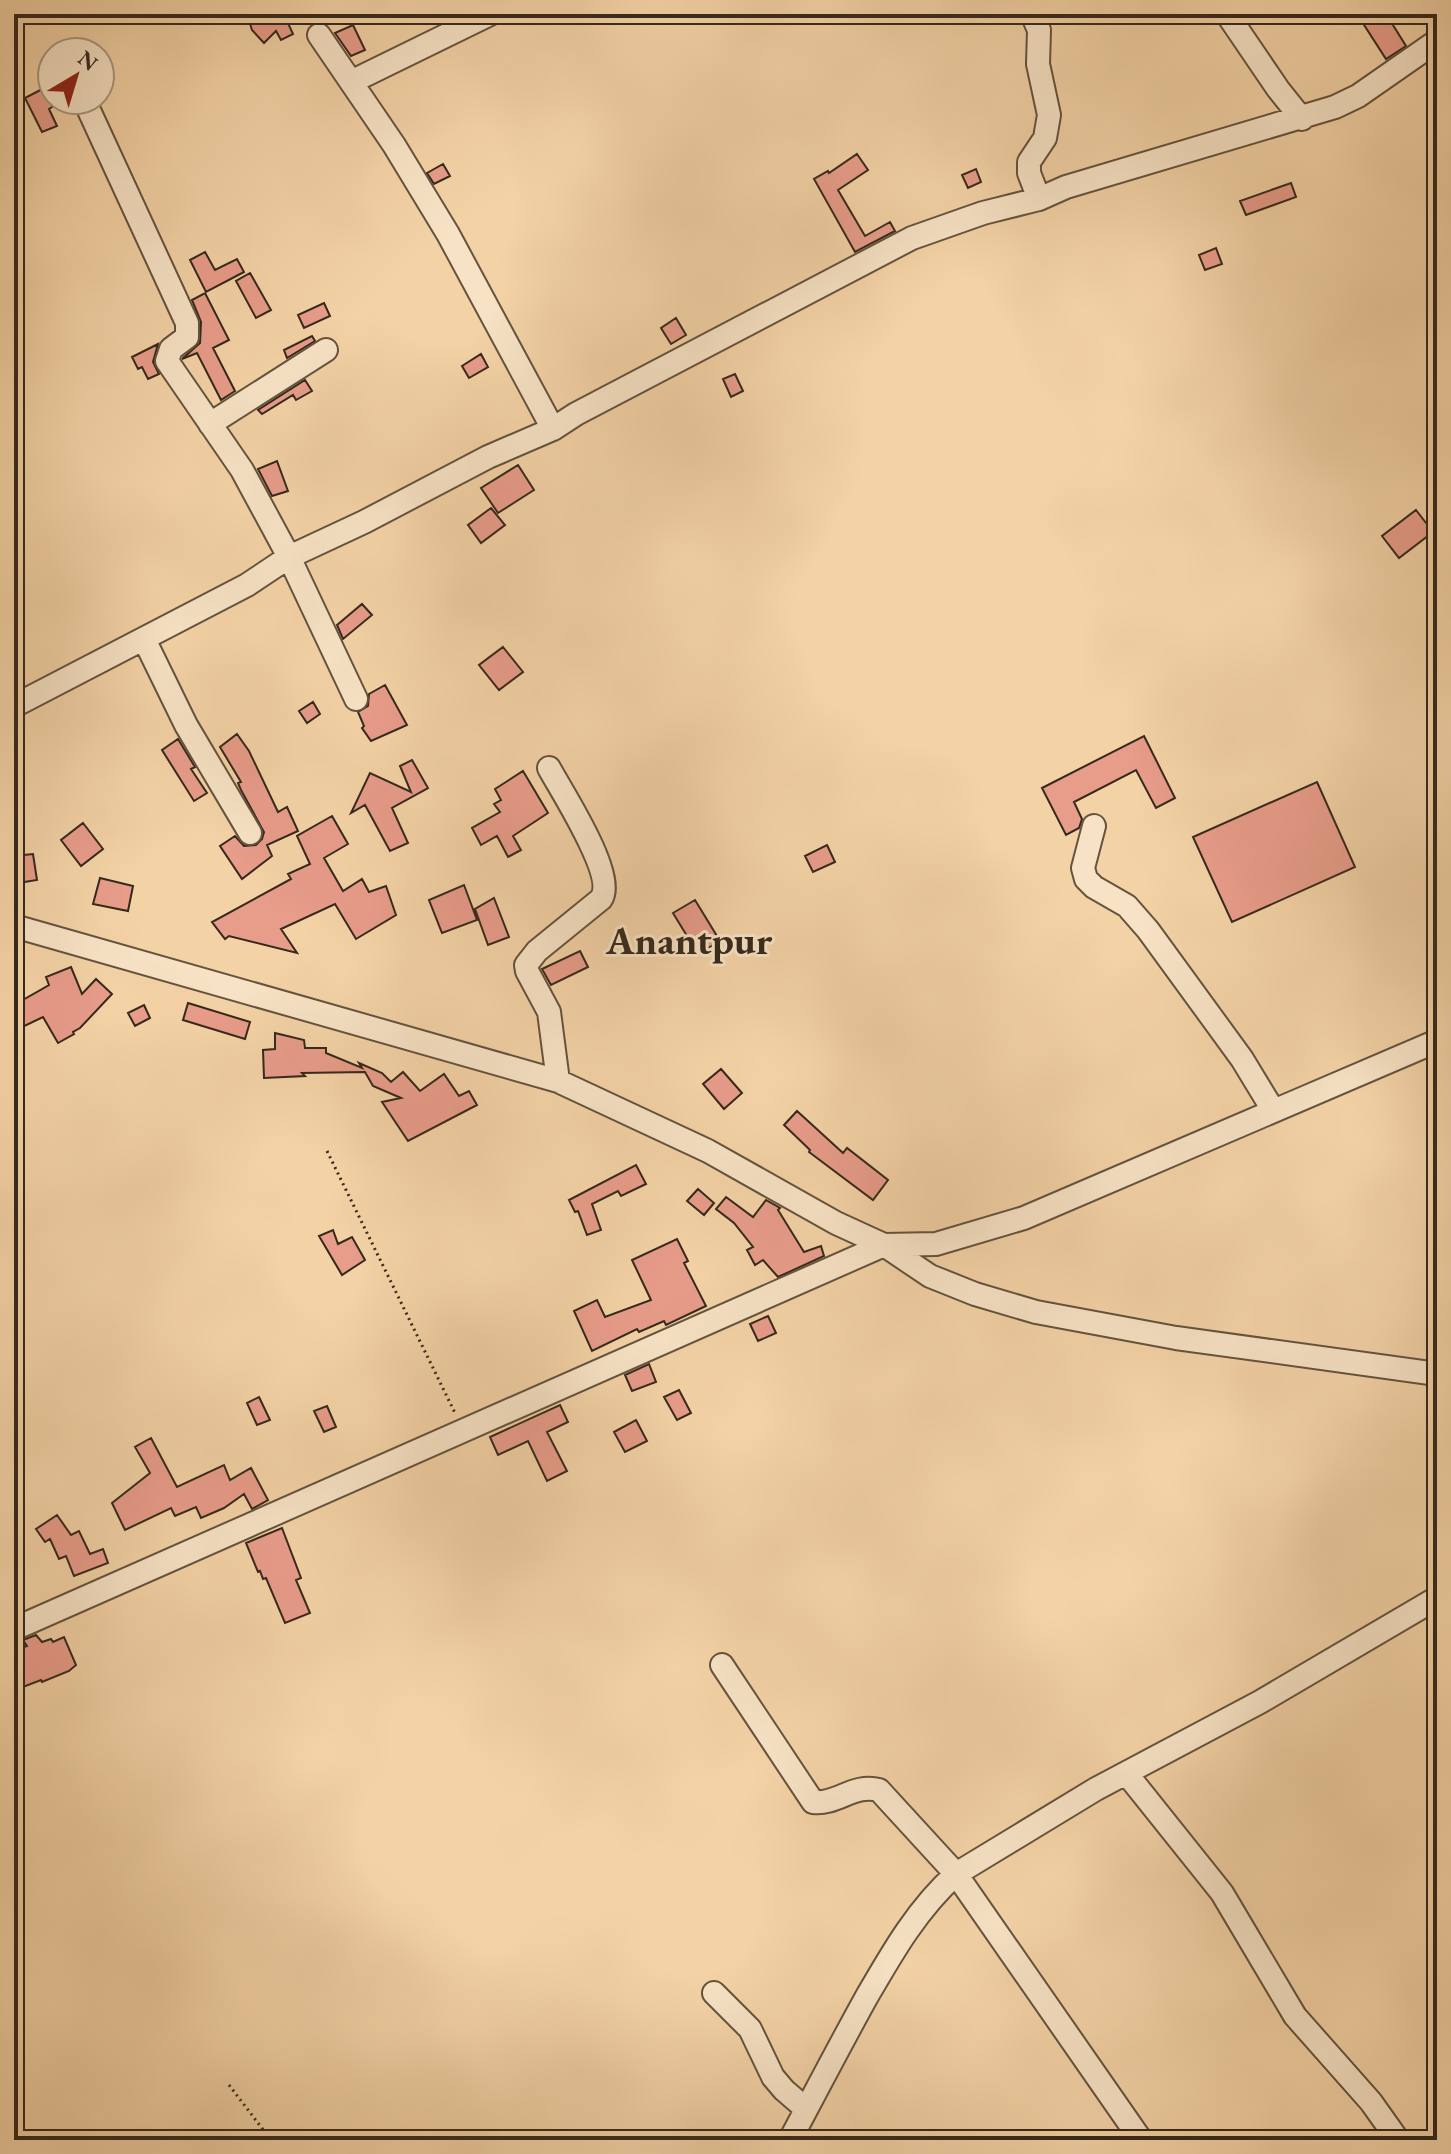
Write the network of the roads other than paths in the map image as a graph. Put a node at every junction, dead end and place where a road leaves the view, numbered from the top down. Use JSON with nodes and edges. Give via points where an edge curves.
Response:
{"nodes":[{"id":1,"x":490,"y":14,"type":"edge"},
{"id":2,"x":1032,"y":14,"type":"edge"},
{"id":3,"x":1227,"y":14,"type":"edge"},
{"id":4,"x":319,"y":35,"type":"dead end"},
{"id":5,"x":1437,"y":41,"type":"edge"},
{"id":6,"x":351,"y":82,"type":"junction"},
{"id":7,"x":92,"y":116,"type":"edge"},
{"id":8,"x":1302,"y":119,"type":"junction"},
{"id":9,"x":1039,"y":199,"type":"junction"},
{"id":10,"x":326,"y":350,"type":"dead end"},
{"id":11,"x":210,"y":424,"type":"junction"},
{"id":12,"x":553,"y":429,"type":"junction"},
{"id":13,"x":289,"y":557,"type":"junction"},
{"id":14,"x":144,"y":639,"type":"junction"},
{"id":15,"x":356,"y":699,"type":"dead end"},
{"id":16,"x":14,"y":706,"type":"edge"},
{"id":17,"x":549,"y":768,"type":"dead end"},
{"id":18,"x":1094,"y":826,"type":"dead end"},
{"id":19,"x":250,"y":833,"type":"dead end"},
{"id":20,"x":14,"y":926,"type":"edge"},
{"id":21,"x":1437,"y":1041,"type":"edge"},
{"id":22,"x":558,"y":1081,"type":"junction"},
{"id":23,"x":1273,"y":1110,"type":"junction"},
{"id":24,"x":884,"y":1245,"type":"junction"},
{"id":25,"x":1437,"y":1374,"type":"edge"},
{"id":26,"x":1437,"y":1598,"type":"edge"},
{"id":27,"x":14,"y":1629,"type":"edge"},
{"id":28,"x":722,"y":1665,"type":"dead end"},
{"id":29,"x":1126,"y":1773,"type":"junction"},
{"id":30,"x":956,"y":1874,"type":"junction"},
{"id":31,"x":714,"y":1993,"type":"dead end"},
{"id":32,"x":806,"y":2109,"type":"junction"},
{"id":33,"x":790,"y":2140,"type":"edge"},
{"id":34,"x":1141,"y":2140,"type":"edge"},
{"id":35,"x":1398,"y":2140,"type":"edge"}],
"edges":[{"from":1,"to":6,"type":"street"},
{"from":2,"to":9,"type":"street","via":[[1039,30],[1038,64],[1049,115],[1045,138],[1029,162]]},
{"from":3,"to":8,"type":"street"},
{"from":4,"to":6,"type":"street"},
{"from":5,"to":8,"type":"street","via":[[1358,96]]},
{"from":6,"to":12,"type":"street","via":[[448,234]]},
{"from":7,"to":11,"type":"street","via":[[187,323],[187,337],[171,349],[167,361]]},
{"from":8,"to":9,"type":"street"},
{"from":9,"to":12,"type":"street","via":[[912,238]]},
{"from":10,"to":11,"type":"street"},
{"from":11,"to":13,"type":"street","via":[[242,470]]},
{"from":12,"to":13,"type":"street"},
{"from":13,"to":14,"type":"street"},
{"from":13,"to":15,"type":"street"},
{"from":14,"to":16,"type":"street"},
{"from":14,"to":19,"type":"street","via":[[186,725]]},
{"from":17,"to":22,"type":"street","via":[[599,862],[606,887],[601,899],[526,965],[549,1012]]},
{"from":18,"to":23,"type":"street","via":[[1083,868],[1086,879],[1127,906],[1148,930]]},
{"from":20,"to":22,"type":"street"},
{"from":21,"to":23,"type":"street"},
{"from":22,"to":24,"type":"street","via":[[708,1151]]},
{"from":23,"to":24,"type":"street","via":[[1024,1218],[936,1244]]},
{"from":24,"to":25,"type":"street","via":[[930,1276],[1036,1312],[1176,1338]]},
{"from":24,"to":27,"type":"street"},
{"from":26,"to":29,"type":"street"},
{"from":28,"to":30,"type":"street","via":[[813,1802],[856,1789],[879,1790]]},
{"from":29,"to":30,"type":"street"},
{"from":29,"to":35,"type":"street","via":[[1222,1893],[1295,2016]]},
{"from":30,"to":32,"type":"street","via":[[906,1931]]},
{"from":30,"to":34,"type":"street"},
{"from":31,"to":32,"type":"street","via":[[750,2029],[773,2077]]},
{"from":32,"to":33,"type":"street"}]}
